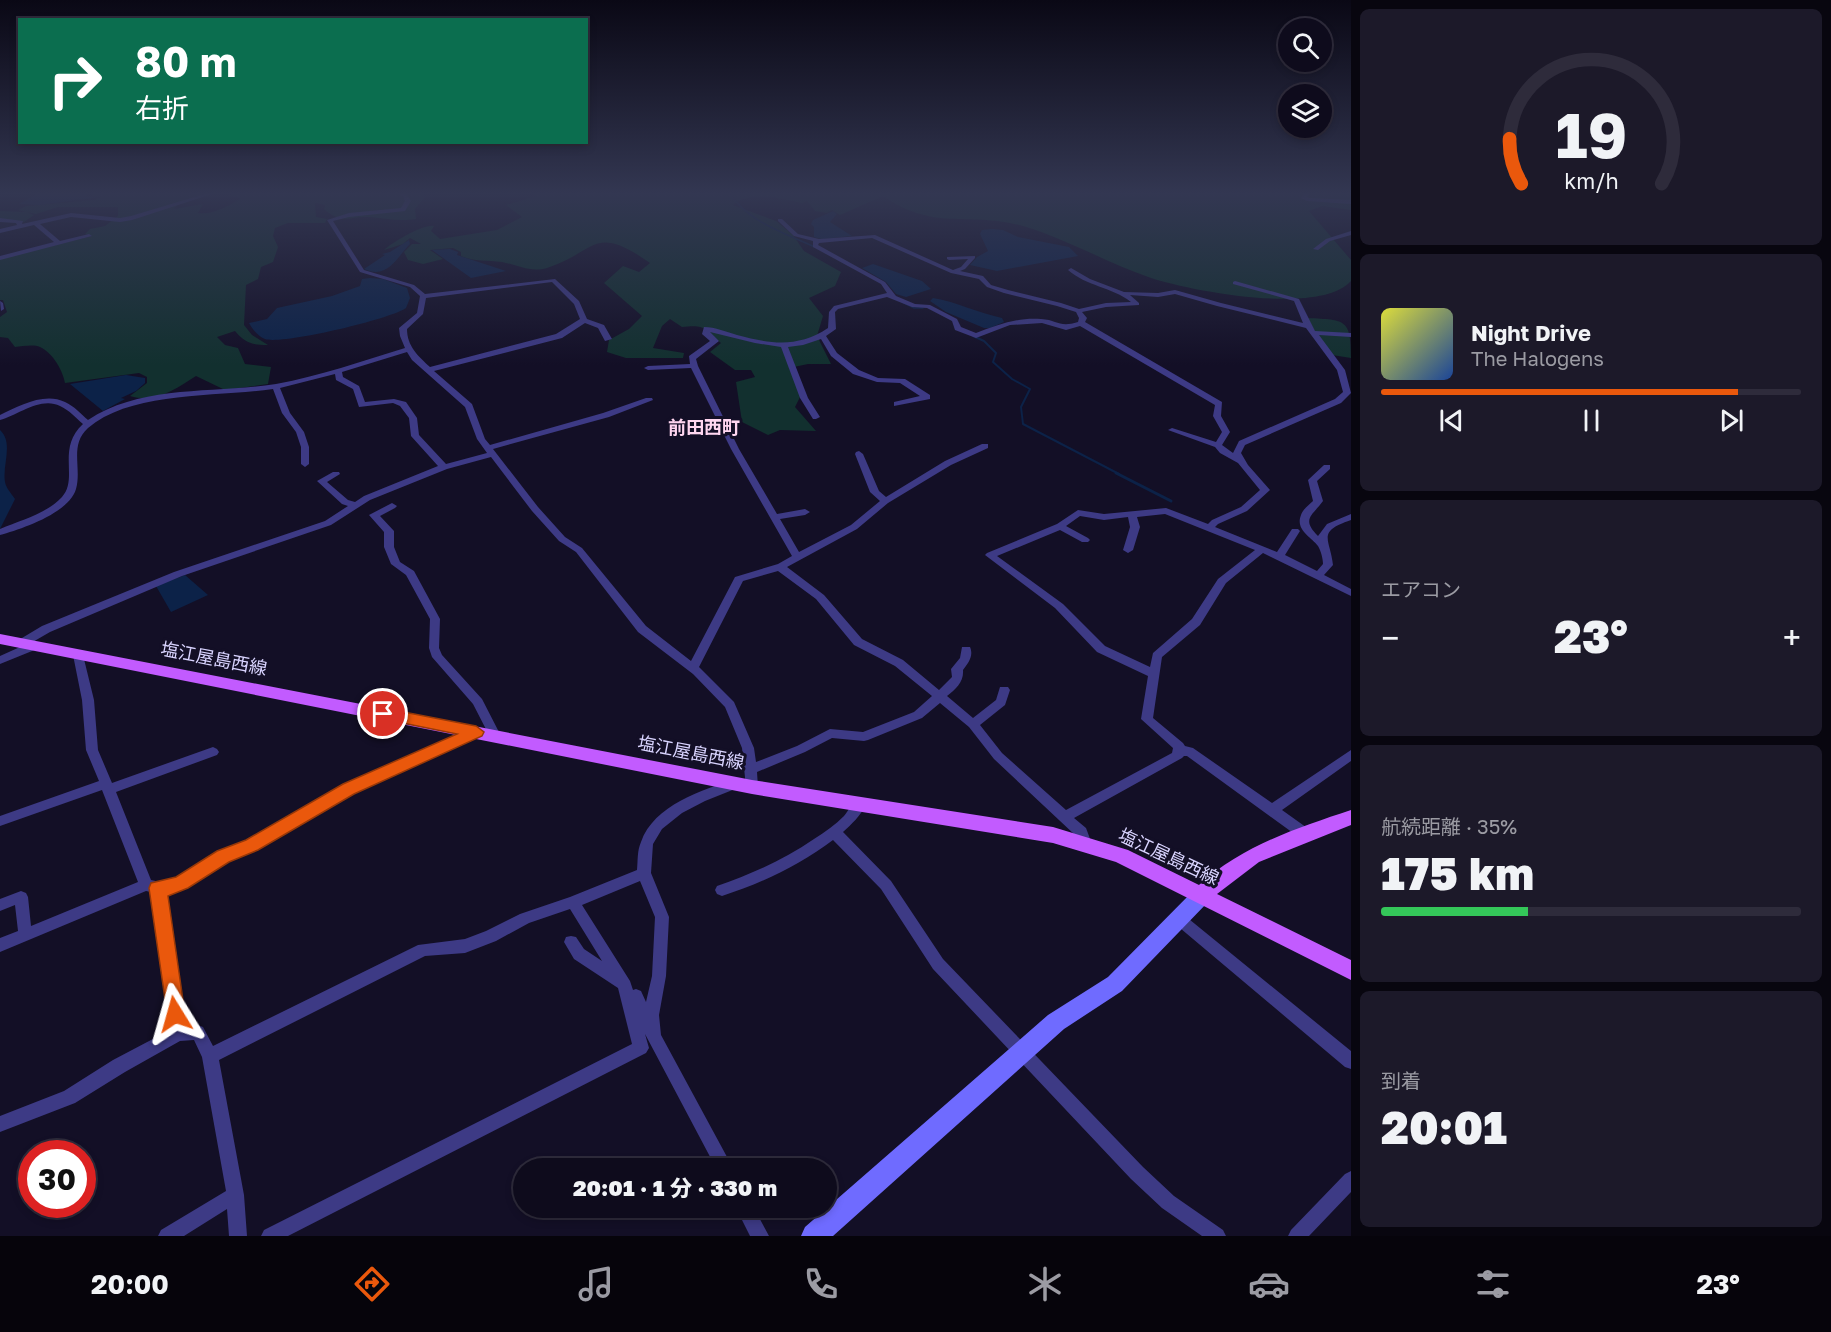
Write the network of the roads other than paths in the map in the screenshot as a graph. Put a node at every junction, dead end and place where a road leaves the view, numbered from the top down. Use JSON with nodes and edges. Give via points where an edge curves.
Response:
{"nodes":[{"id":1,"x":29,"y":250,"type":"edge"},
{"id":2,"x":349,"y":250,"type":"edge"},
{"id":3,"x":822,"y":250,"type":"edge"},
{"id":4,"x":903,"y":250,"type":"edge"},
{"id":5,"x":1,"y":256,"type":"edge"},
{"id":6,"x":949,"y":258,"type":"dead end"},
{"id":7,"x":1071,"y":270,"type":"dead end"},
{"id":8,"x":953,"y":272,"type":"junction"},
{"id":9,"x":1235,"y":283,"type":"dead end"},
{"id":10,"x":1126,"y":294,"type":"junction"},
{"id":11,"x":423,"y":296,"type":"junction"},
{"id":12,"x":897,"y":298,"type":"junction"},
{"id":13,"x":0,"y":303,"type":"edge"},
{"id":14,"x":0,"y":309,"type":"edge"},
{"id":15,"x":1078,"y":311,"type":"junction"},
{"id":16,"x":584,"y":320,"type":"junction"},
{"id":17,"x":1081,"y":323,"type":"junction"},
{"id":18,"x":1311,"y":329,"type":"junction"},
{"id":19,"x":1351,"y":335,"type":"edge"},
{"id":20,"x":823,"y":336,"type":"junction"},
{"id":21,"x":608,"y":339,"type":"dead end"},
{"id":22,"x":784,"y":346,"type":"junction"},
{"id":23,"x":409,"y":349,"type":"junction"},
{"id":24,"x":694,"y":366,"type":"junction"},
{"id":25,"x":648,"y":368,"type":"dead end"},
{"id":26,"x":338,"y":370,"type":"junction"},
{"id":27,"x":429,"y":370,"type":"junction"},
{"id":28,"x":276,"y":386,"type":"junction"},
{"id":29,"x":649,"y":400,"type":"dead end"},
{"id":30,"x":897,"y":404,"type":"dead end"},
{"id":31,"x":816,"y":417,"type":"dead end"},
{"id":32,"x":0,"y":418,"type":"edge"},
{"id":33,"x":721,"y":420,"type":"junction"},
{"id":34,"x":88,"y":424,"type":"junction"},
{"id":35,"x":675,"y":425,"type":"dead end"},
{"id":36,"x":1172,"y":430,"type":"dead end"},
{"id":37,"x":985,"y":446,"type":"dead end"},
{"id":38,"x":1220,"y":447,"type":"junction"},
{"id":39,"x":491,"y":451,"type":"junction"},
{"id":40,"x":859,"y":454,"type":"dead end"},
{"id":41,"x":1241,"y":461,"type":"junction"},
{"id":42,"x":305,"y":464,"type":"dead end"},
{"id":43,"x":444,"y":467,"type":"junction"},
{"id":44,"x":1328,"y":467,"type":"dead end"},
{"id":45,"x":336,"y":474,"type":"dead end"},
{"id":46,"x":885,"y":501,"type":"junction"},
{"id":47,"x":355,"y":505,"type":"junction"},
{"id":48,"x":392,"y":506,"type":"dead end"},
{"id":49,"x":805,"y":512,"type":"dead end"},
{"id":50,"x":1132,"y":516,"type":"junction"},
{"id":51,"x":774,"y":517,"type":"junction"},
{"id":52,"x":1351,"y":517,"type":"edge"},
{"id":53,"x":1060,"y":526,"type":"junction"},
{"id":54,"x":1209,"y":529,"type":"junction"},
{"id":55,"x":1295,"y":531,"type":"dead end"},
{"id":56,"x":0,"y":532,"type":"edge"},
{"id":57,"x":1085,"y":540,"type":"dead end"},
{"id":58,"x":1323,"y":545,"type":"junction"},
{"id":59,"x":1262,"y":549,"type":"junction"},
{"id":60,"x":1128,"y":550,"type":"dead end"},
{"id":61,"x":797,"y":556,"type":"junction"},
{"id":62,"x":1279,"y":556,"type":"junction"},
{"id":63,"x":781,"y":568,"type":"junction"},
{"id":64,"x":1319,"y":575,"type":"junction"},
{"id":65,"x":1351,"y":593,"type":"edge"},
{"id":66,"x":0,"y":639,"type":"edge"},
{"id":67,"x":27,"y":645,"type":"junction"},
{"id":68,"x":966,"y":650,"type":"dead end"},
{"id":69,"x":78,"y":654,"type":"junction"},
{"id":70,"x":0,"y":660,"type":"edge"},
{"id":71,"x":693,"y":668,"type":"junction"},
{"id":72,"x":1148,"y":672,"type":"junction"},
{"id":73,"x":1004,"y":690,"type":"dead end"},
{"id":74,"x":939,"y":695,"type":"junction"},
{"id":75,"x":973,"y":724,"type":"junction"},
{"id":76,"x":476,"y":732,"type":"junction"},
{"id":77,"x":495,"y":736,"type":"junction"},
{"id":78,"x":1180,"y":751,"type":"junction"},
{"id":79,"x":213,"y":752,"type":"dead end"},
{"id":80,"x":1351,"y":755,"type":"edge"},
{"id":81,"x":747,"y":780,"type":"junction"},
{"id":82,"x":107,"y":787,"type":"junction"},
{"id":83,"x":860,"y":805,"type":"junction"},
{"id":84,"x":1272,"y":810,"type":"junction"},
{"id":85,"x":1065,"y":817,"type":"junction"},
{"id":86,"x":1351,"y":817,"type":"edge"},
{"id":87,"x":0,"y":821,"type":"edge"},
{"id":88,"x":835,"y":833,"type":"junction"},
{"id":89,"x":1305,"y":834,"type":"junction"},
{"id":90,"x":1085,"y":844,"type":"junction"},
{"id":91,"x":644,"y":873,"type":"junction"},
{"id":92,"x":152,"y":887,"type":"junction"},
{"id":93,"x":722,"y":890,"type":"dead end"},
{"id":94,"x":1201,"y":896,"type":"junction"},
{"id":95,"x":573,"y":902,"type":"junction"},
{"id":96,"x":0,"y":905,"type":"edge"},
{"id":97,"x":1179,"y":919,"type":"junction"},
{"id":98,"x":24,"y":935,"type":"junction"},
{"id":99,"x":571,"y":942,"type":"dead end"},
{"id":100,"x":0,"y":945,"type":"edge"},
{"id":101,"x":1351,"y":970,"type":"edge"},
{"id":102,"x":625,"y":986,"type":"junction"},
{"id":103,"x":178,"y":1034,"type":"junction"},
{"id":104,"x":654,"y":1037,"type":"junction"},
{"id":105,"x":1023,"y":1052,"type":"junction"},
{"id":106,"x":210,"y":1056,"type":"junction"},
{"id":107,"x":1351,"y":1061,"type":"edge"},
{"id":108,"x":0,"y":1124,"type":"edge"},
{"id":109,"x":720,"y":1158,"type":"edge"},
{"id":110,"x":1351,"y":1180,"type":"edge"},
{"id":111,"x":235,"y":1195,"type":"junction"},
{"id":112,"x":750,"y":1218,"type":"edge"},
{"id":113,"x":167,"y":1236,"type":"edge"},
{"id":114,"x":238,"y":1236,"type":"edge"},
{"id":115,"x":270,"y":1236,"type":"edge"},
{"id":116,"x":760,"y":1236,"type":"edge"},
{"id":117,"x":814,"y":1236,"type":"edge"},
{"id":118,"x":1217,"y":1236,"type":"edge"},
{"id":119,"x":1297,"y":1236,"type":"edge"}],
"edges":[{"from":1,"to":5,"type":"street"},
{"from":2,"to":11,"type":"street","via":[[362,271],[412,286]]},
{"from":3,"to":12,"type":"street","via":[[883,283]]},
{"from":4,"to":8,"type":"street"},
{"from":6,"to":8,"type":"street","via":[[973,257]]},
{"from":7,"to":10,"type":"street","via":[[1095,284]]},
{"from":8,"to":15,"type":"street","via":[[981,277],[988,286]]},
{"from":9,"to":18,"type":"street","via":[[1297,300]]},
{"from":10,"to":15,"type":"street","via":[[1137,304]]},
{"from":10,"to":18,"type":"street","via":[[1175,292]]},
{"from":11,"to":16,"type":"street","via":[[552,280],[572,298],[584,313]]},
{"from":11,"to":23,"type":"street","via":[[420,314],[403,328],[402,336]]},
{"from":12,"to":17,"type":"street","via":[[934,309],[955,320],[957,328],[976,336],[1009,323],[1042,321],[1066,328]]},
{"from":12,"to":20,"type":"street","via":[[836,307],[832,312],[832,329]]},
{"from":13,"to":14,"type":"street"},
{"from":15,"to":17,"type":"street","via":[[1083,318]]},
{"from":16,"to":21,"type":"street","via":[[601,327]]},
{"from":16,"to":27,"type":"street","via":[[560,336]]},
{"from":17,"to":38,"type":"street","via":[[1219,404],[1217,416],[1226,432]]},
{"from":18,"to":19,"type":"street"},
{"from":18,"to":41,"type":"street","via":[[1341,370],[1347,393],[1338,401],[1242,443],[1237,453]]},
{"from":20,"to":22,"type":"street"},
{"from":20,"to":30,"type":"street","via":[[834,354],[856,372],[877,380],[902,381],[927,397]]},
{"from":22,"to":24,"type":"street","via":[[707,329],[706,334],[715,341],[692,358]]},
{"from":22,"to":31,"type":"street","via":[[804,398]]},
{"from":23,"to":26,"type":"street"},
{"from":23,"to":27,"type":"street"},
{"from":24,"to":25,"type":"street"},
{"from":24,"to":33,"type":"street"},
{"from":26,"to":28,"type":"street"},
{"from":26,"to":43,"type":"street","via":[[339,378],[356,388],[362,405],[394,401],[403,404],[413,418],[415,436]]},
{"from":27,"to":39,"type":"street","via":[[470,406],[481,439]]},
{"from":28,"to":34,"type":"street","via":[[127,404]]},
{"from":28,"to":42,"type":"street","via":[[286,413],[300,432]]},
{"from":29,"to":39,"type":"street"},
{"from":32,"to":34,"type":"street","via":[[53,401]]},
{"from":33,"to":35,"type":"street"},
{"from":33,"to":51,"type":"street"},
{"from":34,"to":56,"type":"street","via":[[71,445],[70,492],[53,508]]},
{"from":36,"to":38,"type":"street"},
{"from":37,"to":46,"type":"street"},
{"from":38,"to":41,"type":"street"},
{"from":39,"to":43,"type":"street"},
{"from":39,"to":71,"type":"street","via":[[535,509],[562,539],[579,550],[642,629]]},
{"from":40,"to":46,"type":"street","via":[[875,492]]},
{"from":41,"to":54,"type":"street","via":[[1265,490],[1244,509],[1215,522]]},
{"from":43,"to":47,"type":"street"},
{"from":44,"to":58,"type":"street","via":[[1312,480],[1318,501],[1304,521],[1308,532]]},
{"from":45,"to":47,"type":"street","via":[[321,481],[345,502]]},
{"from":46,"to":61,"type":"street","via":[[854,527]]},
{"from":47,"to":67,"type":"street","via":[[328,523],[178,574],[56,625]]},
{"from":48,"to":77,"type":"street","via":[[374,515],[389,531],[389,547],[396,564],[410,573],[435,619],[437,657],[478,702]]},
{"from":49,"to":51,"type":"street"},
{"from":50,"to":53,"type":"street","via":[[1078,513]]},
{"from":50,"to":54,"type":"street","via":[[1162,510]]},
{"from":50,"to":60,"type":"street","via":[[1135,527]]},
{"from":51,"to":61,"type":"street"},
{"from":52,"to":58,"type":"street","via":[[1330,525]]},
{"from":53,"to":57,"type":"street"},
{"from":53,"to":72,"type":"street","via":[[990,555],[1059,606],[1101,649]]},
{"from":54,"to":59,"type":"street"},
{"from":55,"to":62,"type":"street"},
{"from":58,"to":64,"type":"street","via":[[1328,565]]},
{"from":59,"to":62,"type":"street"},
{"from":59,"to":72,"type":"street","via":[[1222,581],[1196,622],[1157,656]]},
{"from":61,"to":63,"type":"street"},
{"from":62,"to":64,"type":"street"},
{"from":63,"to":71,"type":"street","via":[[751,573],[734,584]]},
{"from":63,"to":74,"type":"street","via":[[820,597],[858,642],[899,663]]},
{"from":64,"to":65,"type":"street"},
{"from":66,"to":67,"type":"main road","name":"塩江屋島西線"},
{"from":67,"to":69,"type":"main road","name":"塩江屋島西線"},
{"from":67,"to":70,"type":"street"},
{"from":68,"to":74,"type":"street","via":[[954,684]]},
{"from":69,"to":76,"type":"main road","name":"塩江屋島西線"},
{"from":69,"to":82,"type":"street","via":[[88,700],[92,750]]},
{"from":71,"to":81,"type":"street","via":[[730,705],[742,731]]},
{"from":72,"to":78,"type":"street","via":[[1147,719]]},
{"from":73,"to":75,"type":"street","via":[[1001,702]]},
{"from":74,"to":75,"type":"street"},
{"from":74,"to":81,"type":"street","via":[[918,715],[898,724],[864,737],[830,733]]},
{"from":75,"to":85,"type":"street","via":[[994,751]]},
{"from":76,"to":77,"type":"main road","name":"塩江屋島西線"},
{"from":76,"to":92,"type":"street","via":[[348,789],[182,882],[166,889]]},
{"from":77,"to":81,"type":"main road","name":"塩江屋島西線"},
{"from":78,"to":84,"type":"street","via":[[1189,751]]},
{"from":78,"to":85,"type":"street"},
{"from":79,"to":82,"type":"street"},
{"from":80,"to":84,"type":"street"},
{"from":81,"to":83,"type":"main road","name":"塩江屋島西線"},
{"from":81,"to":91,"type":"street","via":[[685,804],[666,818],[649,837]]},
{"from":82,"to":87,"type":"street"},
{"from":82,"to":92,"type":"street"},
{"from":83,"to":88,"type":"street"},
{"from":83,"to":90,"type":"main road","name":"塩江屋島西線","via":[[1021,828]]},
{"from":84,"to":89,"type":"street"},
{"from":85,"to":90,"type":"street","via":[[1081,832]]},
{"from":86,"to":89,"type":"main road"},
{"from":88,"to":93,"type":"street","via":[[748,883]]},
{"from":88,"to":105,"type":"street","via":[[886,885],[938,964]]},
{"from":89,"to":94,"type":"main road","via":[[1237,863]]},
{"from":90,"to":94,"type":"main road","name":"塩江屋島西線","via":[[1121,856]]},
{"from":91,"to":95,"type":"street"},
{"from":91,"to":104,"type":"street","via":[[662,917],[659,976],[651,1015]]},
{"from":92,"to":98,"type":"street"},
{"from":92,"to":103,"type":"street"},
{"from":94,"to":97,"type":"street"},
{"from":94,"to":101,"type":"main road","name":"塩江屋島西線"},
{"from":95,"to":102,"type":"street"},
{"from":95,"to":106,"type":"street","via":[[525,918],[465,946],[423,950]]},
{"from":96,"to":98,"type":"street","via":[[21,897]]},
{"from":97,"to":105,"type":"street","via":[[1115,984],[1056,1022]]},
{"from":97,"to":107,"type":"street"},
{"from":98,"to":100,"type":"street"},
{"from":99,"to":102,"type":"street","via":[[579,954]]},
{"from":102,"to":104,"type":"street","via":[[634,993]]},
{"from":102,"to":115,"type":"street","via":[[641,1048]]},
{"from":103,"to":106,"type":"street","via":[[198,1032]]},
{"from":103,"to":108,"type":"street","via":[[69,1097]]},
{"from":104,"to":109,"type":"street"},
{"from":105,"to":117,"type":"street"},
{"from":105,"to":118,"type":"street","via":[[1137,1173],[1168,1202]]},
{"from":106,"to":111,"type":"street"},
{"from":110,"to":119,"type":"street"},
{"from":111,"to":113,"type":"street"},
{"from":111,"to":114,"type":"street"},
{"from":112,"to":116,"type":"street"}]}
